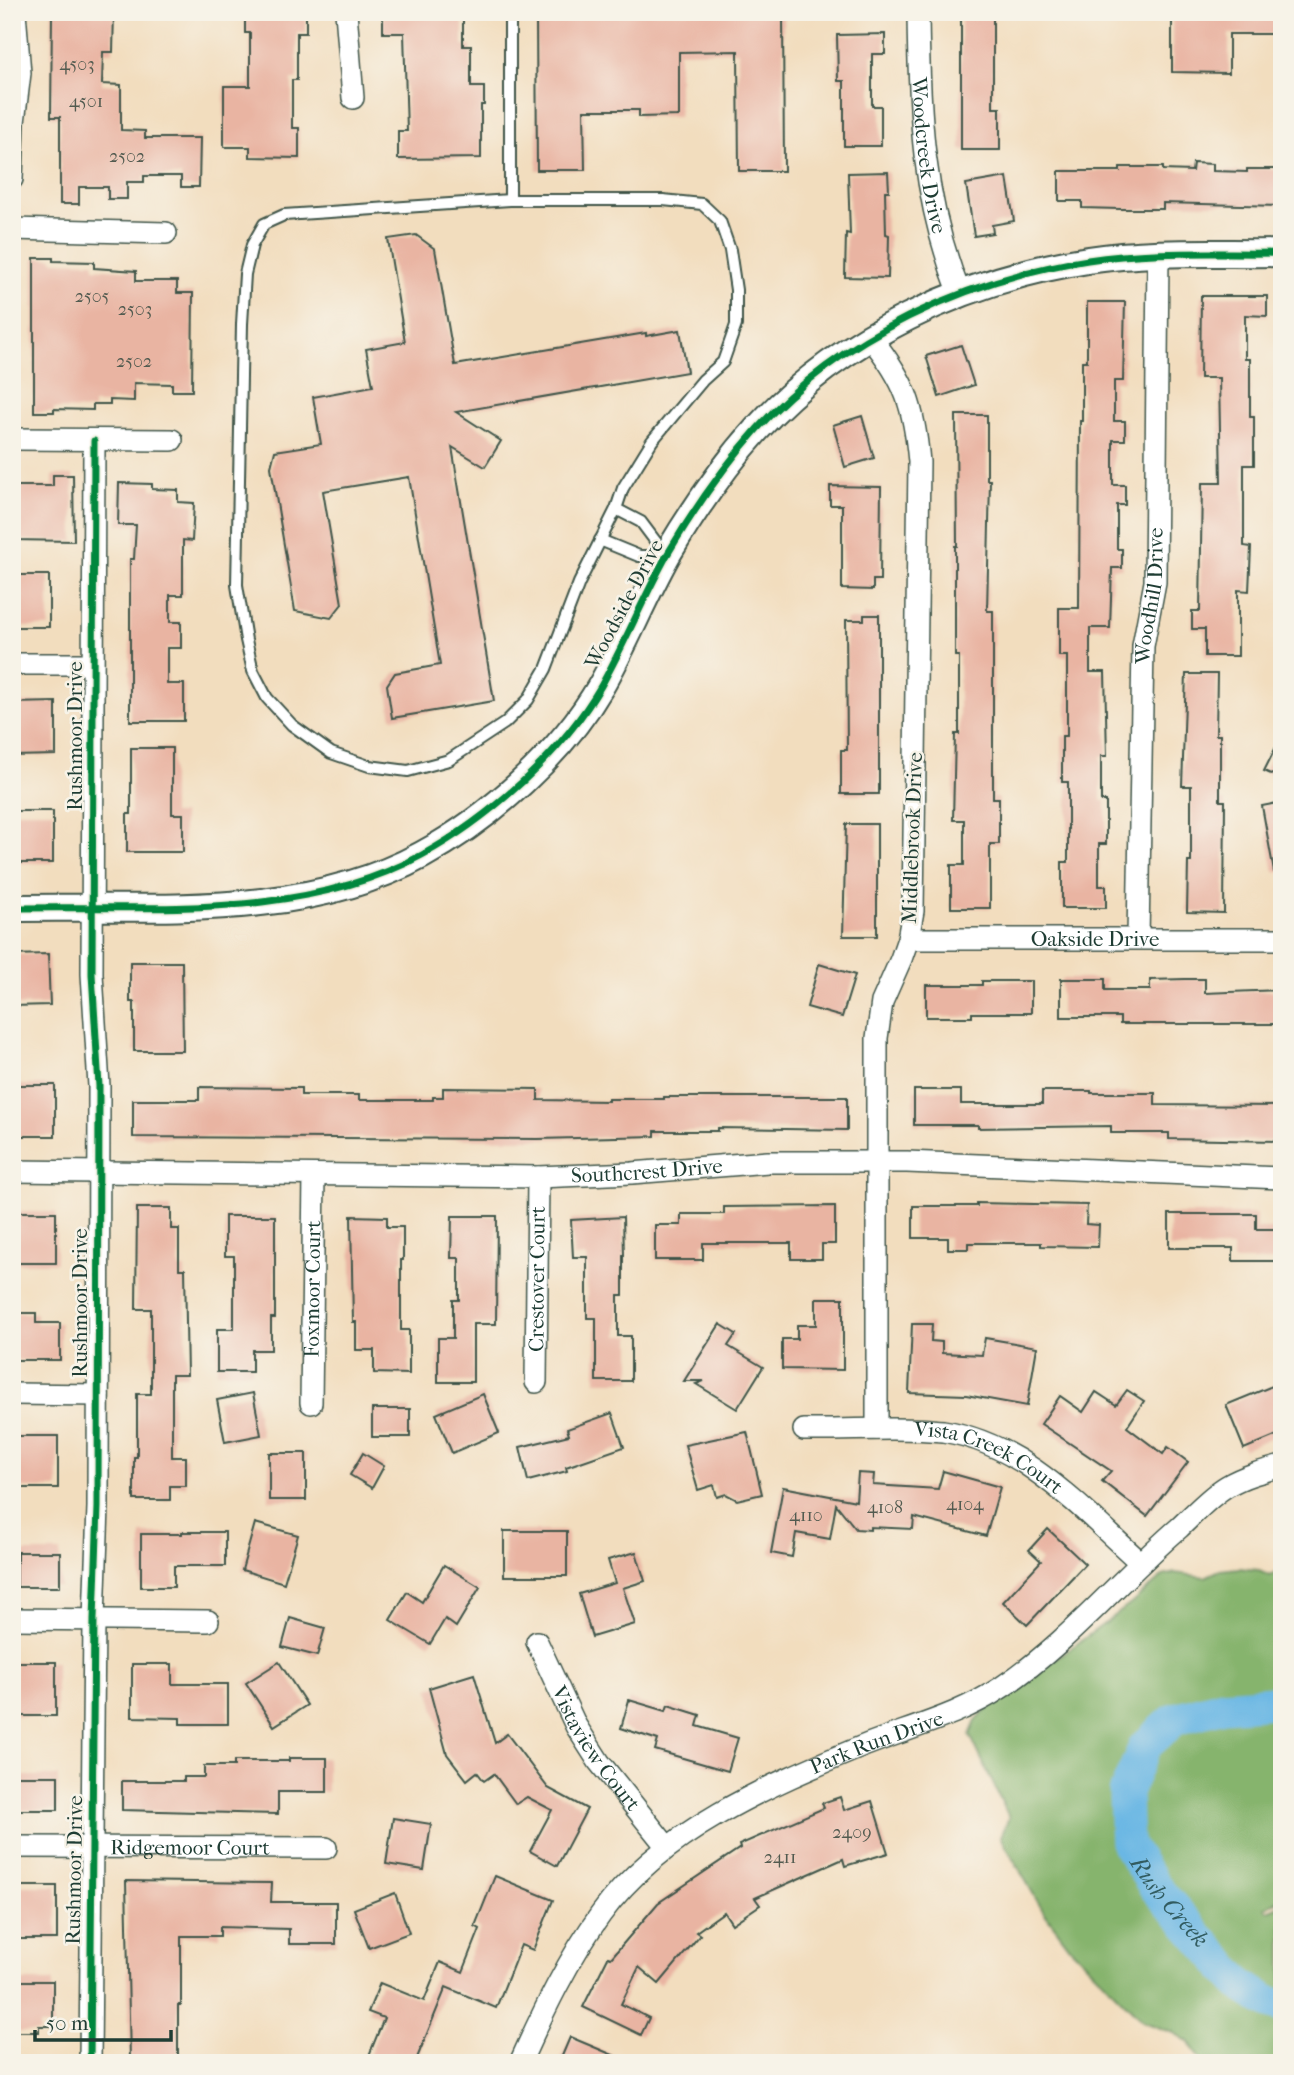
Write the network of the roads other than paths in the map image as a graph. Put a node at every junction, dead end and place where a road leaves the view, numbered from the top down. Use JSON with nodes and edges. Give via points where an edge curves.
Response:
{"nodes":[{"id":1,"x":15,"y":12,"type":"edge"},
{"id":2,"x":346,"y":12,"type":"edge"},
{"id":3,"x":510,"y":12,"type":"edge"},
{"id":4,"x":919,"y":12,"type":"edge"},
{"id":5,"x":352,"y":98,"type":"dead end"},
{"id":6,"x":12,"y":179,"type":"edge"},
{"id":7,"x":510,"y":200,"type":"junction"},
{"id":8,"x":12,"y":229,"type":"edge"},
{"id":9,"x":166,"y":233,"type":"dead end"},
{"id":10,"x":1282,"y":253,"type":"edge"},
{"id":11,"x":1158,"y":255,"type":"junction"},
{"id":12,"x":960,"y":293,"type":"junction"},
{"id":13,"x":871,"y":338,"type":"junction"},
{"id":14,"x":12,"y":439,"type":"edge"},
{"id":15,"x":172,"y":440,"type":"dead end"},
{"id":16,"x":94,"y":441,"type":"junction"},
{"id":17,"x":617,"y":509,"type":"junction"},
{"id":18,"x":600,"y":540,"type":"junction"},
{"id":19,"x":667,"y":556,"type":"junction"},
{"id":20,"x":12,"y":664,"type":"edge"},
{"id":21,"x":92,"y":664,"type":"junction"},
{"id":22,"x":93,"y":906,"type":"junction"},
{"id":23,"x":12,"y":908,"type":"edge"},
{"id":24,"x":1138,"y":938,"type":"junction"},
{"id":25,"x":908,"y":939,"type":"junction"},
{"id":26,"x":1282,"y":939,"type":"edge"},
{"id":27,"x":877,"y":1163,"type":"junction"},
{"id":28,"x":12,"y":1171,"type":"edge"},
{"id":29,"x":97,"y":1171,"type":"junction"},
{"id":30,"x":314,"y":1175,"type":"junction"},
{"id":31,"x":538,"y":1177,"type":"junction"},
{"id":32,"x":1282,"y":1178,"type":"edge"},
{"id":33,"x":536,"y":1382,"type":"dead end"},
{"id":34,"x":12,"y":1394,"type":"edge"},
{"id":35,"x":98,"y":1395,"type":"junction"},
{"id":36,"x":311,"y":1403,"type":"dead end"},
{"id":37,"x":877,"y":1429,"type":"junction"},
{"id":38,"x":804,"y":1430,"type":"dead end"},
{"id":39,"x":1282,"y":1466,"type":"edge"},
{"id":40,"x":1140,"y":1562,"type":"junction"},
{"id":41,"x":12,"y":1619,"type":"edge"},
{"id":42,"x":94,"y":1619,"type":"junction"},
{"id":43,"x":208,"y":1620,"type":"dead end"},
{"id":44,"x":537,"y":1642,"type":"dead end"},
{"id":45,"x":12,"y":1847,"type":"edge"},
{"id":46,"x":667,"y":1847,"type":"junction"},
{"id":47,"x":91,"y":1848,"type":"junction"},
{"id":48,"x":326,"y":1848,"type":"dead end"},
{"id":49,"x":90,"y":2063,"type":"edge"},
{"id":50,"x":520,"y":2063,"type":"edge"}],
"edges":[{"from":1,"to":6,"type":"street","via":[[20,73]]},
{"from":2,"to":5,"type":"street"},
{"from":3,"to":7,"type":"lane"},
{"from":4,"to":12,"type":"street","name":"Woodcreek Drive","via":[[919,101],[927,179],[944,253]]},
{"from":7,"to":17,"type":"lane","via":[[663,200],[702,204],[720,221],[736,290],[736,325],[723,362],[652,441],[623,488]]},
{"from":7,"to":18,"type":"lane","via":[[284,215],[264,224],[252,244],[242,324],[237,585],[253,671],[267,698],[292,725],[331,753],[369,766],[408,771],[449,760],[505,723],[528,700],[546,669]]},
{"from":8,"to":9,"type":"street"},
{"from":10,"to":11,"type":"street","name":"Woodside Drive"},
{"from":11,"to":12,"type":"street","name":"Woodside Drive","via":[[1092,259],[1017,273]]},
{"from":11,"to":24,"type":"street","name":"Woodhill Drive","via":[[1155,582],[1143,646]]},
{"from":12,"to":13,"type":"street","name":"Woodside Drive"},
{"from":13,"to":19,"type":"street","name":"Woodside Drive","via":[[812,378],[759,427],[719,475]]},
{"from":13,"to":25,"type":"street","name":"Middlebrook Drive","via":[[893,367],[908,398],[919,462]]},
{"from":14,"to":16,"type":"street"},
{"from":15,"to":16,"type":"street"},
{"from":16,"to":21,"type":"street","name":"Rushmoor Drive"},
{"from":17,"to":18,"type":"lane"},
{"from":17,"to":19,"type":"lane","via":[[641,522]]},
{"from":18,"to":19,"type":"lane","via":[[639,556]]},
{"from":19,"to":22,"type":"street","name":"Woodside Drive","via":[[617,657],[581,717],[555,749],[464,829],[421,856],[329,890],[268,902],[216,907]]},
{"from":20,"to":21,"type":"street"},
{"from":21,"to":22,"type":"street","name":"Rushmoor Drive"},
{"from":22,"to":23,"type":"street","name":"Woodside Drive"},
{"from":22,"to":29,"type":"street","name":"Rushmoor Drive"},
{"from":24,"to":25,"type":"street","name":"Oakside Drive"},
{"from":24,"to":26,"type":"street","name":"Oakside Drive"},
{"from":25,"to":27,"type":"street","name":"Middlebrook Drive","via":[[882,1002],[877,1038]]},
{"from":27,"to":31,"type":"street","name":"Southcrest Drive","via":[[768,1162]]},
{"from":27,"to":32,"type":"street","name":"Southcrest Drive"},
{"from":27,"to":37,"type":"street","name":"Middlebrook Drive"},
{"from":28,"to":29,"type":"street","name":"Southcrest Drive"},
{"from":29,"to":30,"type":"street","name":"Southcrest Drive"},
{"from":29,"to":35,"type":"street","name":"Rushmoor Drive"},
{"from":30,"to":31,"type":"street","name":"Southcrest Drive"},
{"from":30,"to":36,"type":"street","name":"Foxmoor Court"},
{"from":31,"to":33,"type":"street","name":"Crestover Court"},
{"from":34,"to":35,"type":"street"},
{"from":35,"to":42,"type":"street","name":"Rushmoor Drive"},
{"from":37,"to":38,"type":"street","name":"Vista Creek Court"},
{"from":37,"to":40,"type":"street","name":"Vista Creek Court","via":[[943,1432],[1007,1452],[1061,1490]]},
{"from":39,"to":40,"type":"street","name":"Park Run Drive","via":[[1226,1487]]},
{"from":40,"to":46,"type":"street","name":"Park Run Drive","via":[[1065,1637],[1000,1688],[952,1714],[864,1746],[744,1799]]},
{"from":41,"to":42,"type":"street"},
{"from":42,"to":43,"type":"street"},
{"from":42,"to":47,"type":"street","name":"Rushmoor Drive"},
{"from":44,"to":46,"type":"street","name":"Vistaview Court","via":[[576,1726]]},
{"from":45,"to":47,"type":"street","name":"Ridgemoor Court"},
{"from":46,"to":50,"type":"street","name":"Park Run Drive","via":[[601,1913],[569,1963]]},
{"from":47,"to":48,"type":"street","name":"Ridgemoor Court"},
{"from":47,"to":49,"type":"street","name":"Rushmoor Drive"}]}
